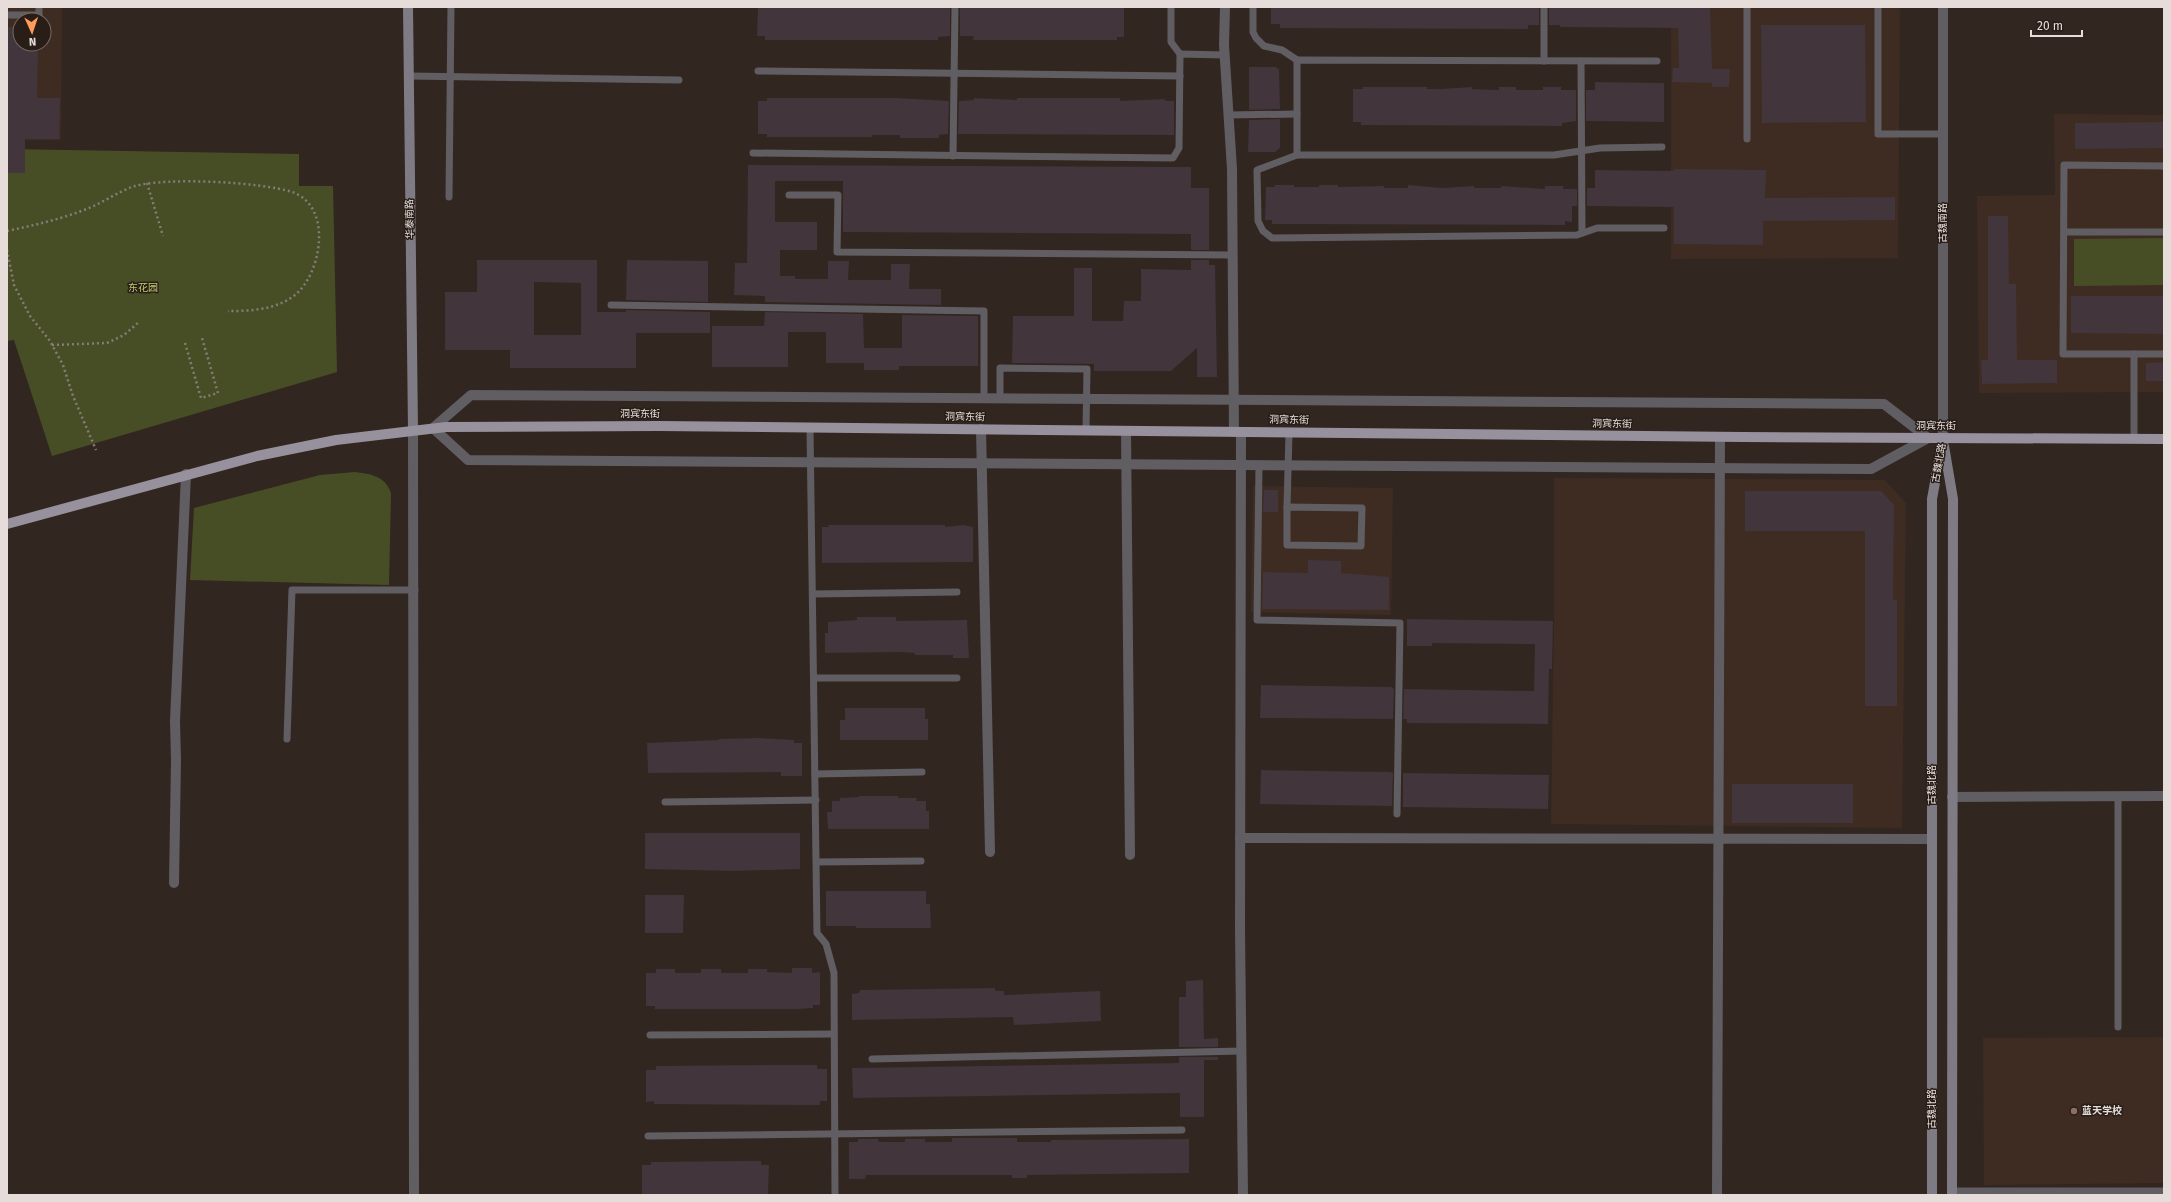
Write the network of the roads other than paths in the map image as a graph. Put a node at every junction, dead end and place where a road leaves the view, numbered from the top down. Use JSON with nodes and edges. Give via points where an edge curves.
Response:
{"nodes":[{"id":1,"x":39,"y":7,"type":"edge"},
{"id":2,"x":408,"y":7,"type":"edge"},
{"id":3,"x":451,"y":7,"type":"edge"},
{"id":4,"x":955,"y":7,"type":"edge"},
{"id":5,"x":1171,"y":7,"type":"edge"},
{"id":6,"x":1225,"y":7,"type":"edge"},
{"id":7,"x":1253,"y":7,"type":"edge"},
{"id":8,"x":1544,"y":7,"type":"edge"},
{"id":9,"x":1747,"y":7,"type":"edge"},
{"id":10,"x":1878,"y":7,"type":"edge"},
{"id":11,"x":1943,"y":7,"type":"edge"},
{"id":12,"x":7,"y":15,"type":"edge"},
{"id":13,"x":1180,"y":54,"type":"junction"},
{"id":14,"x":1225,"y":55,"type":"junction"},
{"id":15,"x":1297,"y":60,"type":"junction"},
{"id":16,"x":1544,"y":61,"type":"junction"},
{"id":17,"x":1581,"y":61,"type":"junction"},
{"id":18,"x":1657,"y":61,"type":"dead end"},
{"id":19,"x":758,"y":71,"type":"dead end"},
{"id":20,"x":954,"y":73,"type":"junction"},
{"id":21,"x":408,"y":76,"type":"junction"},
{"id":22,"x":450,"y":76,"type":"junction"},
{"id":23,"x":1180,"y":76,"type":"junction"},
{"id":24,"x":679,"y":80,"type":"dead end"},
{"id":25,"x":1297,"y":114,"type":"junction"},
{"id":26,"x":1229,"y":115,"type":"junction"},
{"id":27,"x":1943,"y":134,"type":"junction"},
{"id":28,"x":1747,"y":139,"type":"dead end"},
{"id":29,"x":1662,"y":147,"type":"dead end"},
{"id":30,"x":1582,"y":151,"type":"junction"},
{"id":31,"x":753,"y":153,"type":"dead end"},
{"id":32,"x":1297,"y":155,"type":"junction"},
{"id":33,"x":953,"y":156,"type":"junction"},
{"id":34,"x":2164,"y":166,"type":"edge"},
{"id":35,"x":789,"y":195,"type":"dead end"},
{"id":36,"x":449,"y":198,"type":"dead end"},
{"id":37,"x":1664,"y":228,"type":"dead end"},
{"id":38,"x":2064,"y":232,"type":"junction"},
{"id":39,"x":2164,"y":232,"type":"edge"},
{"id":40,"x":1582,"y":234,"type":"junction"},
{"id":41,"x":1232,"y":255,"type":"junction"},
{"id":42,"x":611,"y":305,"type":"dead end"},
{"id":43,"x":2134,"y":354,"type":"junction"},
{"id":44,"x":2164,"y":354,"type":"edge"},
{"id":45,"x":984,"y":398,"type":"junction"},
{"id":46,"x":1000,"y":398,"type":"junction"},
{"id":47,"x":1087,"y":399,"type":"junction"},
{"id":48,"x":1234,"y":400,"type":"junction"},
{"id":49,"x":433,"y":428,"type":"junction"},
{"id":50,"x":810,"y":428,"type":"junction"},
{"id":51,"x":981,"y":429,"type":"junction"},
{"id":52,"x":413,"y":430,"type":"junction"},
{"id":53,"x":1086,"y":430,"type":"junction"},
{"id":54,"x":1126,"y":431,"type":"junction"},
{"id":55,"x":1237,"y":432,"type":"junction"},
{"id":56,"x":1289,"y":432,"type":"junction"},
{"id":57,"x":1720,"y":437,"type":"junction"},
{"id":58,"x":1928,"y":438,"type":"junction"},
{"id":59,"x":1943,"y":438,"type":"junction"},
{"id":60,"x":2134,"y":439,"type":"junction"},
{"id":61,"x":2164,"y":439,"type":"edge"},
{"id":62,"x":810,"y":463,"type":"junction"},
{"id":63,"x":982,"y":464,"type":"junction"},
{"id":64,"x":1127,"y":465,"type":"junction"},
{"id":65,"x":1240,"y":465,"type":"junction"},
{"id":66,"x":1259,"y":466,"type":"junction"},
{"id":67,"x":1288,"y":466,"type":"junction"},
{"id":68,"x":1720,"y":469,"type":"junction"},
{"id":69,"x":186,"y":474,"type":"junction"},
{"id":70,"x":1287,"y":507,"type":"junction"},
{"id":71,"x":7,"y":524,"type":"edge"},
{"id":72,"x":414,"y":590,"type":"junction"},
{"id":73,"x":957,"y":592,"type":"dead end"},
{"id":74,"x":812,"y":594,"type":"junction"},
{"id":75,"x":814,"y":678,"type":"junction"},
{"id":76,"x":957,"y":678,"type":"dead end"},
{"id":77,"x":287,"y":739,"type":"dead end"},
{"id":78,"x":922,"y":772,"type":"dead end"},
{"id":79,"x":815,"y":774,"type":"junction"},
{"id":80,"x":2118,"y":796,"type":"junction"},
{"id":81,"x":2164,"y":796,"type":"edge"},
{"id":82,"x":1952,"y":797,"type":"junction"},
{"id":83,"x":816,"y":800,"type":"junction"},
{"id":84,"x":665,"y":802,"type":"dead end"},
{"id":85,"x":1397,"y":814,"type":"dead end"},
{"id":86,"x":1240,"y":838,"type":"junction"},
{"id":87,"x":1718,"y":839,"type":"junction"},
{"id":88,"x":1932,"y":839,"type":"junction"},
{"id":89,"x":990,"y":852,"type":"dead end"},
{"id":90,"x":1130,"y":855,"type":"dead end"},
{"id":91,"x":922,"y":861,"type":"dead end"},
{"id":92,"x":817,"y":862,"type":"junction"},
{"id":93,"x":174,"y":883,"type":"dead end"},
{"id":94,"x":2118,"y":1027,"type":"dead end"},
{"id":95,"x":834,"y":1034,"type":"junction"},
{"id":96,"x":650,"y":1035,"type":"dead end"},
{"id":97,"x":1242,"y":1051,"type":"junction"},
{"id":98,"x":872,"y":1059,"type":"dead end"},
{"id":99,"x":1182,"y":1130,"type":"dead end"},
{"id":100,"x":835,"y":1134,"type":"junction"},
{"id":101,"x":648,"y":1136,"type":"dead end"},
{"id":102,"x":2164,"y":1191,"type":"edge"},
{"id":103,"x":1952,"y":1193,"type":"edge"},
{"id":104,"x":2146,"y":1193,"type":"edge"},
{"id":105,"x":414,"y":1195,"type":"edge"},
{"id":106,"x":835,"y":1195,"type":"edge"},
{"id":107,"x":1244,"y":1195,"type":"edge"},
{"id":108,"x":1716,"y":1195,"type":"edge"},
{"id":109,"x":1932,"y":1195,"type":"edge"}],
"edges":[{"from":1,"to":12,"type":"lane","via":[[39,15]]},
{"from":2,"to":21,"type":"main road","name":"华泰南路"},
{"from":3,"to":22,"type":"lane"},
{"from":4,"to":20,"type":"lane"},
{"from":5,"to":13,"type":"lane","via":[[1171,42]]},
{"from":6,"to":14,"type":"street"},
{"from":7,"to":15,"type":"lane","via":[[1253,32],[1256,38],[1264,46],[1282,50]]},
{"from":8,"to":16,"type":"lane"},
{"from":9,"to":28,"type":"lane"},
{"from":10,"to":27,"type":"lane","via":[[1878,134]]},
{"from":11,"to":27,"type":"street","name":"古魏南路"},
{"from":13,"to":14,"type":"lane"},
{"from":13,"to":23,"type":"lane"},
{"from":14,"to":26,"type":"street"},
{"from":15,"to":16,"type":"lane"},
{"from":15,"to":25,"type":"lane"},
{"from":16,"to":17,"type":"lane"},
{"from":17,"to":18,"type":"lane"},
{"from":17,"to":30,"type":"lane"},
{"from":19,"to":20,"type":"lane"},
{"from":20,"to":23,"type":"lane"},
{"from":20,"to":33,"type":"lane"},
{"from":21,"to":22,"type":"lane"},
{"from":21,"to":52,"type":"main road","name":"华泰南路"},
{"from":22,"to":24,"type":"lane"},
{"from":22,"to":36,"type":"lane"},
{"from":23,"to":33,"type":"lane","via":[[1179,148],[1172,158]]},
{"from":25,"to":26,"type":"lane"},
{"from":25,"to":32,"type":"lane"},
{"from":26,"to":41,"type":"street"},
{"from":27,"to":59,"type":"street","name":"古魏南路"},
{"from":29,"to":30,"type":"lane","via":[[1600,148]]},
{"from":30,"to":32,"type":"lane","via":[[1554,155]]},
{"from":30,"to":40,"type":"lane"},
{"from":31,"to":33,"type":"lane"},
{"from":32,"to":40,"type":"lane","via":[[1258,170],[1258,222],[1263,231],[1272,238]]},
{"from":34,"to":38,"type":"lane","via":[[2064,165]]},
{"from":35,"to":41,"type":"lane","via":[[838,195],[837,252]]},
{"from":37,"to":40,"type":"lane","via":[[1597,228]]},
{"from":38,"to":39,"type":"lane"},
{"from":38,"to":43,"type":"lane","via":[[2063,354]]},
{"from":41,"to":48,"type":"street"},
{"from":42,"to":45,"type":"lane","via":[[984,312]]},
{"from":43,"to":44,"type":"lane"},
{"from":43,"to":60,"type":"lane"},
{"from":45,"to":46,"type":"street"},
{"from":45,"to":49,"type":"street","via":[[471,395]]},
{"from":46,"to":47,"type":"street"},
{"from":46,"to":47,"type":"lane","via":[[1000,368],[1087,369]]},
{"from":47,"to":48,"type":"street"},
{"from":47,"to":53,"type":"lane"},
{"from":48,"to":55,"type":"street"},
{"from":48,"to":58,"type":"street","via":[[1884,404]]},
{"from":49,"to":50,"type":"main road","name":"洞宾东街"},
{"from":49,"to":52,"type":"main road","name":"洞宾东街"},
{"from":49,"to":62,"type":"street","via":[[468,460]]},
{"from":50,"to":51,"type":"main road","name":"洞宾东街"},
{"from":50,"to":62,"type":"lane"},
{"from":51,"to":53,"type":"main road","name":"洞宾东街"},
{"from":51,"to":63,"type":"street"},
{"from":52,"to":69,"type":"main road","name":"洞宾东街","via":[[296,447]]},
{"from":52,"to":72,"type":"street"},
{"from":53,"to":54,"type":"main road","name":"洞宾东街"},
{"from":54,"to":55,"type":"main road","name":"洞宾东街"},
{"from":54,"to":64,"type":"street"},
{"from":55,"to":56,"type":"main road","name":"洞宾东街"},
{"from":55,"to":65,"type":"street"},
{"from":56,"to":57,"type":"main road","name":"洞宾东街"},
{"from":56,"to":67,"type":"lane"},
{"from":57,"to":58,"type":"main road","name":"洞宾东街"},
{"from":57,"to":68,"type":"street"},
{"from":58,"to":59,"type":"main road","name":"洞宾东街"},
{"from":58,"to":68,"type":"street","via":[[1871,470]]},
{"from":59,"to":60,"type":"main road","name":"洞宾东街"},
{"from":59,"to":82,"type":"main road","name":"古魏北路","via":[[1953,499]]},
{"from":59,"to":88,"type":"main road","name":"古魏北路","via":[[1932,499]]},
{"from":60,"to":61,"type":"main road","name":"洞宾东街"},
{"from":62,"to":63,"type":"street"},
{"from":62,"to":74,"type":"lane"},
{"from":63,"to":64,"type":"street"},
{"from":63,"to":89,"type":"street"},
{"from":64,"to":65,"type":"street"},
{"from":64,"to":90,"type":"street"},
{"from":65,"to":66,"type":"street"},
{"from":65,"to":86,"type":"street"},
{"from":66,"to":67,"type":"street"},
{"from":66,"to":85,"type":"lane","via":[[1257,620],[1400,623]]},
{"from":67,"to":68,"type":"street"},
{"from":67,"to":70,"type":"lane"},
{"from":68,"to":87,"type":"street"},
{"from":69,"to":71,"type":"main road","name":"洞宾东街"},
{"from":69,"to":93,"type":"street","via":[[175,721]]},
{"from":70,"to":70,"type":"lane","via":[[1362,508],[1361,546],[1287,545]]},
{"from":72,"to":77,"type":"lane","via":[[292,590]]},
{"from":72,"to":105,"type":"street"},
{"from":73,"to":74,"type":"lane"},
{"from":74,"to":75,"type":"lane"},
{"from":75,"to":76,"type":"lane"},
{"from":75,"to":79,"type":"lane"},
{"from":78,"to":79,"type":"lane"},
{"from":79,"to":83,"type":"lane"},
{"from":80,"to":81,"type":"street"},
{"from":80,"to":82,"type":"street"},
{"from":80,"to":94,"type":"lane"},
{"from":82,"to":103,"type":"main road","name":"古魏北路"},
{"from":83,"to":84,"type":"lane"},
{"from":83,"to":92,"type":"lane"},
{"from":86,"to":87,"type":"street"},
{"from":86,"to":97,"type":"street"},
{"from":87,"to":88,"type":"street"},
{"from":87,"to":108,"type":"street"},
{"from":88,"to":109,"type":"main road","name":"古魏北路"},
{"from":91,"to":92,"type":"lane"},
{"from":92,"to":95,"type":"lane","via":[[818,933],[826,944],[834,973]]},
{"from":95,"to":96,"type":"lane"},
{"from":95,"to":100,"type":"lane"},
{"from":97,"to":98,"type":"lane"},
{"from":97,"to":107,"type":"street"},
{"from":99,"to":100,"type":"lane"},
{"from":100,"to":101,"type":"lane"},
{"from":100,"to":106,"type":"lane"},
{"from":102,"to":104,"type":"lane"},
{"from":103,"to":104,"type":"lane"}]}
